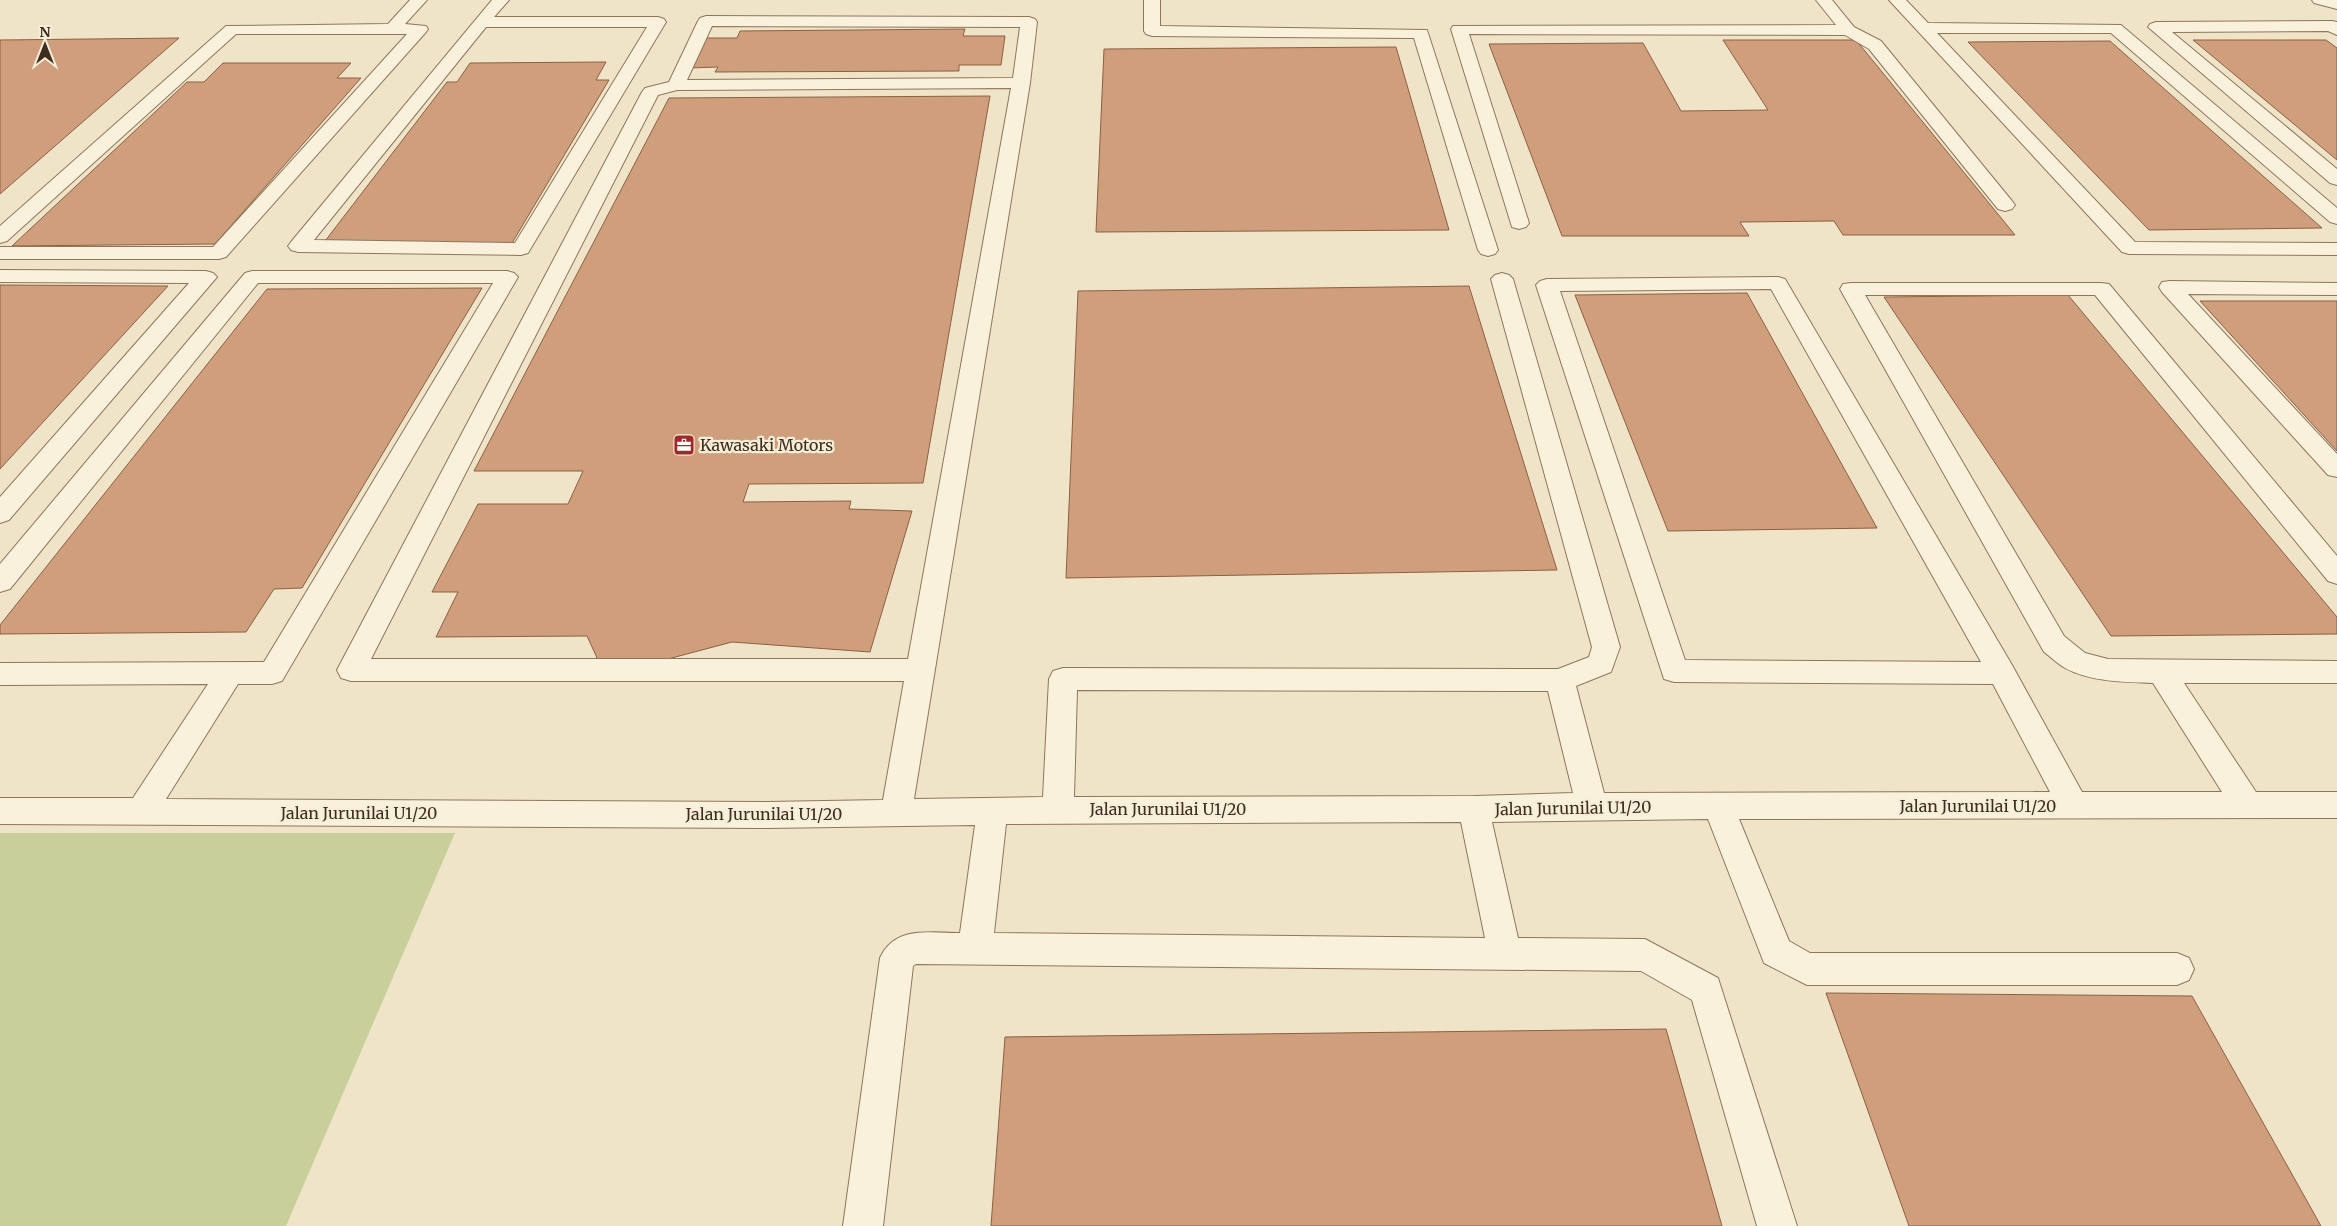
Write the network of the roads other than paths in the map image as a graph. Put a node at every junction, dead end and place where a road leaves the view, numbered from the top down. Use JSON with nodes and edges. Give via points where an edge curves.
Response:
{"nodes":[{"id":1,"x":419,"y":0,"type":"edge"},
{"id":2,"x":501,"y":0,"type":"edge"},
{"id":3,"x":1152,"y":0,"type":"edge"},
{"id":4,"x":1824,"y":0,"type":"edge"},
{"id":5,"x":1897,"y":0,"type":"edge"},
{"id":6,"x":2320,"y":0,"type":"edge"},
{"id":7,"x":2337,"y":4,"type":"edge"},
{"id":8,"x":481,"y":22,"type":"junction"},
{"id":9,"x":1922,"y":28,"type":"junction"},
{"id":10,"x":392,"y":29,"type":"junction"},
{"id":11,"x":1848,"y":30,"type":"junction"},
{"id":12,"x":2337,"y":30,"type":"edge"},
{"id":13,"x":1020,"y":83,"type":"junction"},
{"id":14,"x":676,"y":84,"type":"junction"},
{"id":15,"x":2337,"y":179,"type":"edge"},
{"id":16,"x":2005,"y":205,"type":"dead end"},
{"id":17,"x":2337,"y":218,"type":"edge"},
{"id":18,"x":1519,"y":222,"type":"dead end"},
{"id":19,"x":0,"y":236,"type":"edge"},
{"id":20,"x":2337,"y":249,"type":"edge"},
{"id":21,"x":1488,"y":250,"type":"dead end"},
{"id":22,"x":0,"y":253,"type":"edge"},
{"id":23,"x":0,"y":276,"type":"edge"},
{"id":24,"x":1502,"y":278,"type":"dead end"},
{"id":25,"x":2337,"y":289,"type":"edge"},
{"id":26,"x":2337,"y":469,"type":"edge"},
{"id":27,"x":0,"y":514,"type":"edge"},
{"id":28,"x":2337,"y":574,"type":"edge"},
{"id":29,"x":0,"y":582,"type":"edge"},
{"id":30,"x":921,"y":670,"type":"junction"},
{"id":31,"x":2161,"y":672,"type":"junction"},
{"id":32,"x":2337,"y":672,"type":"edge"},
{"id":33,"x":2002,"y":673,"type":"junction"},
{"id":34,"x":0,"y":674,"type":"edge"},
{"id":35,"x":229,"y":675,"type":"junction"},
{"id":36,"x":1560,"y":680,"type":"junction"},
{"id":37,"x":2073,"y":805,"type":"junction"},
{"id":38,"x":2247,"y":805,"type":"junction"},
{"id":39,"x":2337,"y":805,"type":"edge"},
{"id":40,"x":1592,"y":806,"type":"junction"},
{"id":41,"x":1719,"y":807,"type":"junction"},
{"id":42,"x":1474,"y":809,"type":"junction"},
{"id":43,"x":1058,"y":810,"type":"junction"},
{"id":44,"x":0,"y":811,"type":"edge"},
{"id":45,"x":992,"y":811,"type":"junction"},
{"id":46,"x":141,"y":812,"type":"junction"},
{"id":47,"x":896,"y":812,"type":"junction"},
{"id":48,"x":975,"y":949,"type":"junction"},
{"id":49,"x":1505,"y":954,"type":"junction"},
{"id":50,"x":2178,"y":969,"type":"dead end"},
{"id":51,"x":863,"y":1226,"type":"edge"},
{"id":52,"x":1777,"y":1226,"type":"edge"}],
"edges":[{"from":1,"to":10,"type":"street"},
{"from":2,"to":8,"type":"street"},
{"from":3,"to":21,"type":"street","via":[[1152,31],[1420,33]]},
{"from":4,"to":11,"type":"street"},
{"from":5,"to":9,"type":"street"},
{"from":6,"to":7,"type":"street"},
{"from":8,"to":8,"type":"street","via":[[329,208],[298,246],[521,249],[658,22]]},
{"from":9,"to":17,"type":"street","via":[[2114,28]]},
{"from":9,"to":20,"type":"street","via":[[2129,248]]},
{"from":10,"to":19,"type":"street","via":[[232,29]]},
{"from":10,"to":22,"type":"street","via":[[420,29],[219,253]]},
{"from":11,"to":16,"type":"street","via":[[1875,45]]},
{"from":11,"to":18,"type":"street","via":[[1459,29]]},
{"from":12,"to":15,"type":"street","via":[[2332,26],[2156,27]]},
{"from":13,"to":14,"type":"street"},
{"from":13,"to":14,"type":"street","via":[[1029,22],[706,22]]},
{"from":13,"to":30,"type":"street"},
{"from":14,"to":30,"type":"street","via":[[651,92],[351,670]]},
{"from":23,"to":27,"type":"street","via":[[206,277]]},
{"from":24,"to":36,"type":"street","via":[[1606,647],[1601,664]]},
{"from":25,"to":26,"type":"street","via":[[2170,287]]},
{"from":28,"to":31,"type":"street","via":[[2101,289],[1851,289],[2054,644],[2076,661],[2108,670]]},
{"from":29,"to":35,"type":"street","via":[[252,277],[507,277],[272,673]]},
{"from":30,"to":47,"type":"street"},
{"from":31,"to":32,"type":"street"},
{"from":31,"to":38,"type":"street"},
{"from":33,"to":33,"type":"street","via":[[1674,671],[1547,285],[1778,284]]},
{"from":33,"to":37,"type":"street"},
{"from":34,"to":35,"type":"street"},
{"from":35,"to":46,"type":"street"},
{"from":36,"to":40,"type":"street"},
{"from":36,"to":43,"type":"street","via":[[1063,680]]},
{"from":37,"to":38,"type":"street","name":"Jalan Jurunilai U1/20"},
{"from":37,"to":41,"type":"street","name":"Jalan Jurunilai U1/20"},
{"from":38,"to":39,"type":"street","name":"Jalan Jurunilai U1/20"},
{"from":40,"to":41,"type":"street","name":"Jalan Jurunilai U1/20"},
{"from":40,"to":42,"type":"street","name":"Jalan Jurunilai U1/20"},
{"from":41,"to":50,"type":"street","via":[[1776,952],[1807,969]]},
{"from":42,"to":43,"type":"street","name":"Jalan Jurunilai U1/20"},
{"from":42,"to":49,"type":"street"},
{"from":43,"to":45,"type":"street","name":"Jalan Jurunilai U1/20"},
{"from":44,"to":46,"type":"street","name":"Jalan Jurunilai U1/20"},
{"from":45,"to":47,"type":"street","name":"Jalan Jurunilai U1/20"},
{"from":45,"to":48,"type":"street"},
{"from":46,"to":47,"type":"street","name":"Jalan Jurunilai U1/20","via":[[757,815]]},
{"from":48,"to":49,"type":"street"},
{"from":48,"to":51,"type":"street","via":[[910,948],[897,958]]},
{"from":49,"to":52,"type":"street","via":[[1645,955],[1706,990]]}]}
